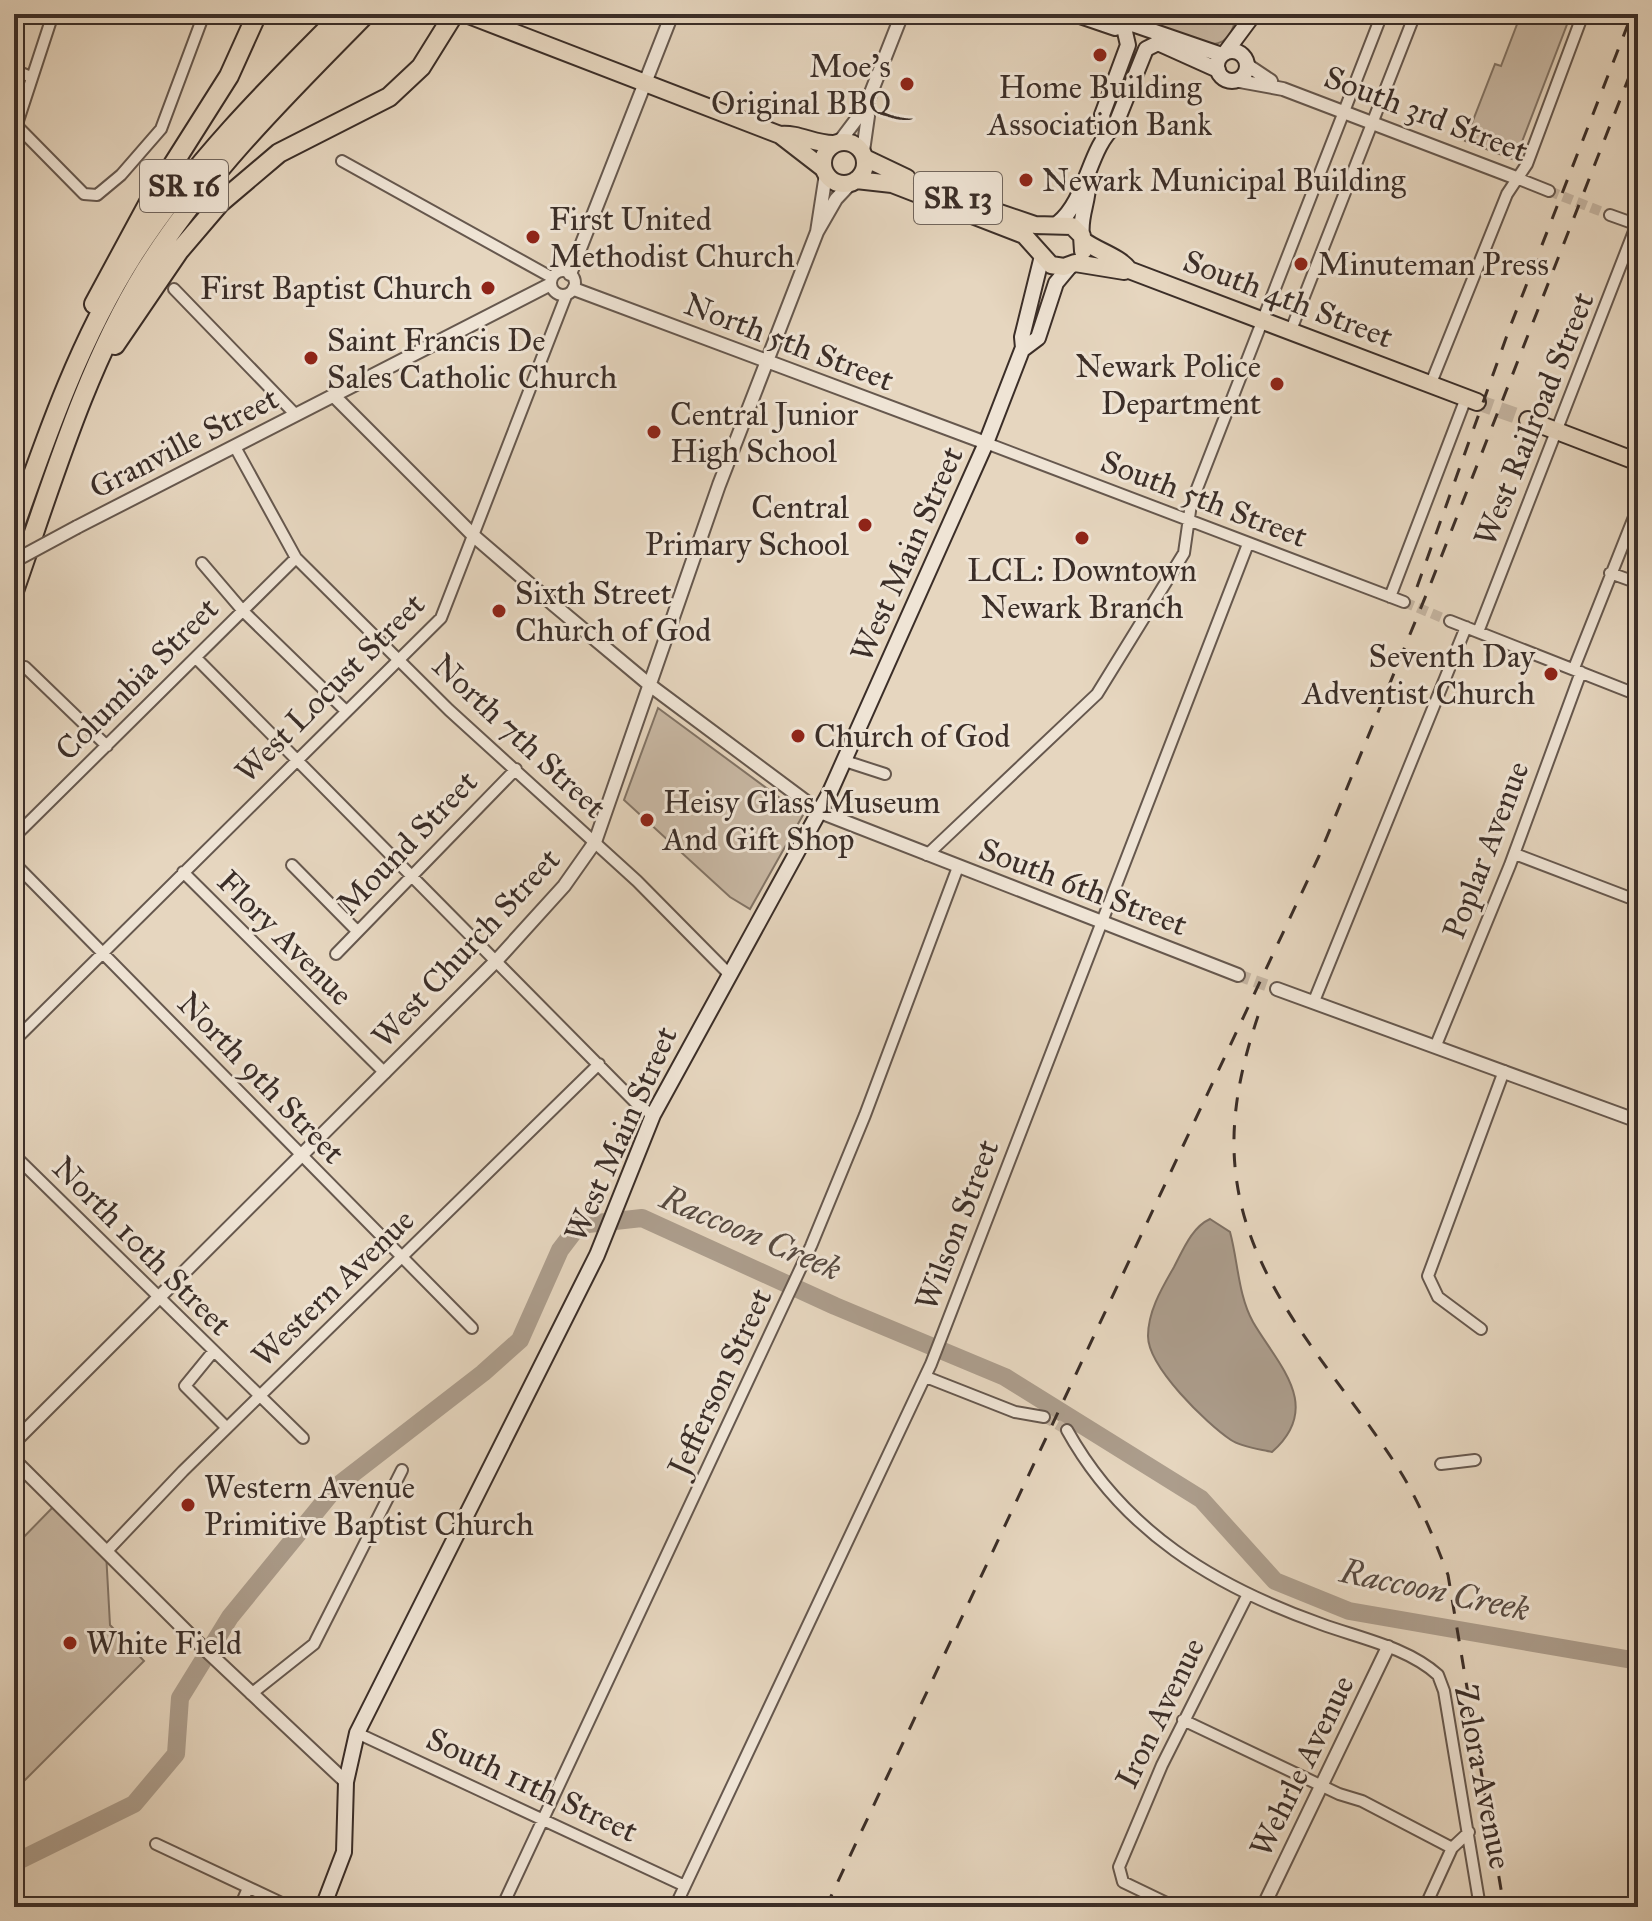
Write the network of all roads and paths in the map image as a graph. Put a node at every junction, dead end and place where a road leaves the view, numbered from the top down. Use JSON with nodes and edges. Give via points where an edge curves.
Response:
{"nodes":[{"id":1,"x":53,"y":14,"type":"edge"},
{"id":2,"x":204,"y":14,"type":"edge"},
{"id":3,"x":257,"y":14,"type":"edge"},
{"id":4,"x":342,"y":14,"type":"edge"},
{"id":5,"x":366,"y":14,"type":"edge"},
{"id":6,"x":454,"y":14,"type":"edge"},
{"id":7,"x":466,"y":14,"type":"edge"},
{"id":8,"x":672,"y":14,"type":"edge"},
{"id":9,"x":902,"y":14,"type":"edge"},
{"id":10,"x":1074,"y":14,"type":"edge"},
{"id":11,"x":1103,"y":14,"type":"edge"},
{"id":12,"x":1382,"y":14,"type":"edge"},
{"id":13,"x":1415,"y":14,"type":"edge"},
{"id":14,"x":1583,"y":14,"type":"edge"},
{"id":15,"x":1253,"y":17,"type":"edge"},
{"id":16,"x":1125,"y":32,"type":"junction"},
{"id":17,"x":1148,"y":39,"type":"junction"},
{"id":18,"x":1224,"y":54,"type":"junction"},
{"id":19,"x":1246,"y":62,"type":"junction"},
{"id":20,"x":14,"y":70,"type":"edge"},
{"id":21,"x":1218,"y":70,"type":"junction"},
{"id":22,"x":31,"y":77,"type":"junction"},
{"id":23,"x":1234,"y":80,"type":"junction"},
{"id":24,"x":645,"y":83,"type":"junction"},
{"id":25,"x":1283,"y":89,"type":"junction"},
{"id":26,"x":865,"y":108,"type":"junction"},
{"id":27,"x":1343,"y":112,"type":"junction"},
{"id":28,"x":1373,"y":124,"type":"junction"},
{"id":29,"x":16,"y":128,"type":"edge"},
{"id":30,"x":1105,"y":134,"type":"junction"},
{"id":31,"x":780,"y":135,"type":"junction"},
{"id":32,"x":836,"y":143,"type":"junction"},
{"id":33,"x":864,"y":155,"type":"junction"},
{"id":34,"x":342,"y":161,"type":"dead end"},
{"id":35,"x":825,"y":172,"type":"junction"},
{"id":36,"x":1088,"y":179,"type":"junction"},
{"id":37,"x":1519,"y":179,"type":"junction"},
{"id":38,"x":853,"y":182,"type":"junction"},
{"id":39,"x":1549,"y":191,"type":"tunnel mouth"},
{"id":40,"x":1610,"y":215,"type":"tunnel mouth"},
{"id":41,"x":1056,"y":224,"type":"junction"},
{"id":42,"x":1638,"y":224,"type":"edge"},
{"id":43,"x":817,"y":232,"type":"junction"},
{"id":44,"x":1083,"y":239,"type":"junction"},
{"id":45,"x":1041,"y":254,"type":"junction"},
{"id":46,"x":1073,"y":264,"type":"junction"},
{"id":47,"x":1129,"y":270,"type":"junction"},
{"id":48,"x":570,"y":274,"type":"junction"},
{"id":49,"x":550,"y":281,"type":"junction"},
{"id":50,"x":174,"y":289,"type":"dead end"},
{"id":51,"x":570,"y":292,"type":"junction"},
{"id":52,"x":1263,"y":320,"type":"junction"},
{"id":53,"x":1291,"y":330,"type":"junction"},
{"id":54,"x":1023,"y":348,"type":"junction"},
{"id":55,"x":767,"y":361,"type":"junction"},
{"id":56,"x":98,"y":365,"type":"junction"},
{"id":57,"x":1431,"y":383,"type":"junction"},
{"id":58,"x":66,"y":385,"type":"junction"},
{"id":59,"x":334,"y":396,"type":"junction"},
{"id":60,"x":1471,"y":400,"type":"joint"},
{"id":61,"x":296,"y":415,"type":"junction"},
{"id":62,"x":1528,"y":420,"type":"tunnel mouth"},
{"id":63,"x":1557,"y":430,"type":"junction"},
{"id":64,"x":986,"y":443,"type":"junction"},
{"id":65,"x":235,"y":447,"type":"junction"},
{"id":66,"x":1638,"y":462,"type":"edge"},
{"id":67,"x":1638,"y":507,"type":"edge"},
{"id":68,"x":1190,"y":522,"type":"junction"},
{"id":69,"x":14,"y":528,"type":"edge"},
{"id":70,"x":475,"y":537,"type":"junction"},
{"id":71,"x":1248,"y":544,"type":"junction"},
{"id":72,"x":296,"y":558,"type":"junction"},
{"id":73,"x":14,"y":561,"type":"edge"},
{"id":74,"x":202,"y":563,"type":"dead end"},
{"id":75,"x":1610,"y":573,"type":"junction"},
{"id":76,"x":1638,"y":583,"type":"edge"},
{"id":77,"x":14,"y":591,"type":"edge"},
{"id":78,"x":1390,"y":597,"type":"junction"},
{"id":79,"x":1404,"y":602,"type":"tunnel mouth"},
{"id":80,"x":243,"y":611,"type":"junction"},
{"id":81,"x":1450,"y":621,"type":"tunnel mouth"},
{"id":82,"x":1466,"y":627,"type":"junction"},
{"id":83,"x":1478,"y":632,"type":"junction"},
{"id":84,"x":196,"y":658,"type":"junction"},
{"id":85,"x":398,"y":659,"type":"junction"},
{"id":86,"x":25,"y":667,"type":"dead end"},
{"id":87,"x":1578,"y":670,"type":"junction"},
{"id":88,"x":651,"y":686,"type":"junction"},
{"id":89,"x":1638,"y":695,"type":"edge"},
{"id":90,"x":346,"y":711,"type":"junction"},
{"id":91,"x":107,"y":746,"type":"junction"},
{"id":92,"x":297,"y":759,"type":"junction"},
{"id":93,"x":845,"y":761,"type":"junction"},
{"id":94,"x":516,"y":769,"type":"junction"},
{"id":95,"x":885,"y":774,"type":"dead end"},
{"id":96,"x":820,"y":812,"type":"junction"},
{"id":97,"x":14,"y":837,"type":"edge"},
{"id":98,"x":595,"y":842,"type":"junction"},
{"id":99,"x":1515,"y":854,"type":"junction"},
{"id":100,"x":927,"y":855,"type":"junction"},
{"id":101,"x":14,"y":863,"type":"edge"},
{"id":102,"x":292,"y":865,"type":"dead end"},
{"id":103,"x":958,"y":867,"type":"junction"},
{"id":104,"x":183,"y":872,"type":"junction"},
{"id":105,"x":411,"y":875,"type":"junction"},
{"id":106,"x":1638,"y":901,"type":"edge"},
{"id":107,"x":1100,"y":922,"type":"junction"},
{"id":108,"x":357,"y":931,"type":"junction"},
{"id":109,"x":101,"y":954,"type":"junction"},
{"id":110,"x":336,"y":954,"type":"dead end"},
{"id":111,"x":496,"y":961,"type":"junction"},
{"id":112,"x":729,"y":974,"type":"junction"},
{"id":113,"x":1238,"y":975,"type":"tunnel mouth"},
{"id":114,"x":1277,"y":989,"type":"tunnel mouth"},
{"id":115,"x":1314,"y":1001,"type":"junction"},
{"id":116,"x":14,"y":1041,"type":"edge"},
{"id":117,"x":1436,"y":1045,"type":"junction"},
{"id":118,"x":599,"y":1064,"type":"junction"},
{"id":119,"x":1504,"y":1071,"type":"junction"},
{"id":120,"x":385,"y":1073,"type":"junction"},
{"id":121,"x":653,"y":1115,"type":"junction"},
{"id":122,"x":1638,"y":1121,"type":"edge"},
{"id":123,"x":14,"y":1155,"type":"edge"},
{"id":124,"x":301,"y":1156,"type":"junction"},
{"id":125,"x":402,"y":1260,"type":"junction"},
{"id":126,"x":159,"y":1298,"type":"junction"},
{"id":127,"x":472,"y":1328,"type":"dead end"},
{"id":128,"x":1481,"y":1329,"type":"dead end"},
{"id":129,"x":212,"y":1353,"type":"junction"},
{"id":130,"x":926,"y":1377,"type":"junction"},
{"id":131,"x":258,"y":1397,"type":"junction"},
{"id":132,"x":1044,"y":1417,"type":"tunnel mouth"},
{"id":133,"x":227,"y":1428,"type":"junction"},
{"id":134,"x":1067,"y":1430,"type":"tunnel mouth"},
{"id":135,"x":303,"y":1438,"type":"dead end"},
{"id":136,"x":14,"y":1442,"type":"edge"},
{"id":137,"x":14,"y":1460,"type":"edge"},
{"id":138,"x":1475,"y":1460,"type":"dead end"},
{"id":139,"x":1441,"y":1464,"type":"dead end"},
{"id":140,"x":402,"y":1470,"type":"dead end"},
{"id":141,"x":106,"y":1552,"type":"junction"},
{"id":142,"x":1248,"y":1594,"type":"junction"},
{"id":143,"x":1388,"y":1647,"type":"junction"},
{"id":144,"x":251,"y":1694,"type":"junction"},
{"id":145,"x":1183,"y":1720,"type":"junction"},
{"id":146,"x":357,"y":1733,"type":"junction"},
{"id":147,"x":346,"y":1782,"type":"junction"},
{"id":148,"x":1321,"y":1786,"type":"junction"},
{"id":149,"x":544,"y":1819,"type":"junction"},
{"id":150,"x":1469,"y":1832,"type":"junction"},
{"id":151,"x":156,"y":1844,"type":"dead end"},
{"id":152,"x":1452,"y":1848,"type":"junction"},
{"id":153,"x":685,"y":1886,"type":"junction"},
{"id":154,"x":248,"y":1888,"type":"junction"},
{"id":155,"x":240,"y":1907,"type":"edge"},
{"id":156,"x":290,"y":1907,"type":"edge"},
{"id":157,"x":323,"y":1907,"type":"edge"},
{"id":158,"x":502,"y":1907,"type":"edge"},
{"id":159,"x":675,"y":1907,"type":"edge"},
{"id":160,"x":1175,"y":1907,"type":"edge"},
{"id":161,"x":1263,"y":1907,"type":"edge"},
{"id":162,"x":1425,"y":1907,"type":"edge"},
{"id":163,"x":1480,"y":1907,"type":"edge"}],
"edges":[{"from":1,"to":22,"type":"street"},
{"from":2,"to":29,"type":"street","via":[[161,129],[97,195],[84,194]]},
{"from":3,"to":58,"type":"highway","via":[[229,76],[104,281],[69,358]]},
{"from":4,"to":58,"type":"highway","number":"SR 16","via":[[223,137],[149,232],[104,306]]},
{"from":5,"to":56,"type":"highway","number":"SR 16","via":[[192,204],[144,273]]},
{"from":6,"to":56,"type":"highway","via":[[421,67],[389,97],[279,153],[220,203]]},
{"from":7,"to":24,"type":"main road"},
{"from":8,"to":24,"type":"street"},
{"from":9,"to":26,"type":"street"},
{"from":10,"to":16,"type":"main road"},
{"from":11,"to":17,"type":"main road"},
{"from":12,"to":27,"type":"street"},
{"from":13,"to":28,"type":"street"},
{"from":14,"to":37,"type":"street"},
{"from":15,"to":18,"type":"main road"},
{"from":15,"to":19,"type":"main road"},
{"from":16,"to":17,"type":"main road"},
{"from":16,"to":30,"type":"main road","via":[[1128,45],[1101,119]]},
{"from":17,"to":18,"type":"main road"},
{"from":17,"to":21,"type":"main road"},
{"from":17,"to":30,"type":"main road","via":[[1115,126]]},
{"from":18,"to":19,"type":"main road","via":[[1238,52]]},
{"from":18,"to":21,"type":"main road"},
{"from":19,"to":23,"type":"main road","via":[[1245,74]]},
{"from":19,"to":25,"type":"street","name":"South 3rd Street"},
{"from":20,"to":22,"type":"street"},
{"from":21,"to":23,"type":"main road"},
{"from":22,"to":29,"type":"street"},
{"from":23,"to":25,"type":"street","name":"South 3rd Street"},
{"from":24,"to":31,"type":"main road"},
{"from":24,"to":48,"type":"street"},
{"from":25,"to":27,"type":"street","name":"South 3rd Street"},
{"from":26,"to":32,"type":"street"},
{"from":26,"to":33,"type":"street"},
{"from":27,"to":28,"type":"street","name":"South 3rd Street"},
{"from":27,"to":52,"type":"street"},
{"from":28,"to":37,"type":"street","name":"South 3rd Street"},
{"from":28,"to":53,"type":"street"},
{"from":30,"to":36,"type":"main road"},
{"from":31,"to":32,"type":"main road"},
{"from":31,"to":35,"type":"main road"},
{"from":32,"to":33,"type":"main road","via":[[853,143]]},
{"from":32,"to":35,"type":"main road","via":[[824,155]]},
{"from":33,"to":38,"type":"main road","via":[[865,168]]},
{"from":33,"to":41,"type":"main road","number":"SR 13","via":[[892,174],[1003,215],[1035,225]]},
{"from":34,"to":49,"type":"street"},
{"from":35,"to":38,"type":"main road","via":[[837,183]]},
{"from":35,"to":43,"type":"street","name":"West Church Street"},
{"from":36,"to":41,"type":"main road"},
{"from":36,"to":44,"type":"main road","via":[[1080,218]]},
{"from":37,"to":39,"type":"street","name":"South 3rd Street"},
{"from":37,"to":57,"type":"street","via":[[1507,194]]},
{"from":38,"to":43,"type":"street","name":"West Church Street"},
{"from":38,"to":45,"type":"main road","number":"SR 13","via":[[892,184],[973,214],[1024,235]]},
{"from":40,"to":42,"type":"street"},
{"from":41,"to":44,"type":"main road","via":[[1072,226]]},
{"from":41,"to":45,"type":"main road","via":[[1042,236]]},
{"from":42,"to":63,"type":"street","name":"West Railroad Street"},
{"from":43,"to":55,"type":"street","name":"West Church Street"},
{"from":44,"to":46,"type":"main road","via":[[1082,253]]},
{"from":44,"to":47,"type":"main road","name":"South 4th Street"},
{"from":45,"to":46,"type":"main road","via":[[1058,267]]},
{"from":45,"to":54,"type":"main road"},
{"from":46,"to":47,"type":"main road"},
{"from":46,"to":54,"type":"main road","via":[[1056,283],[1038,338]]},
{"from":47,"to":52,"type":"main road","name":"South 4th Street"},
{"from":48,"to":49,"type":"street","via":[[559,270]]},
{"from":48,"to":51,"type":"street","via":[[576,280]]},
{"from":49,"to":51,"type":"street"},
{"from":49,"to":59,"type":"street","name":"Granville Street"},
{"from":50,"to":61,"type":"street"},
{"from":51,"to":55,"type":"street","name":"North 5th Street"},
{"from":51,"to":70,"type":"street","name":"West Locust Street"},
{"from":52,"to":53,"type":"main road","name":"South 4th Street"},
{"from":52,"to":68,"type":"street","via":[[1191,504]]},
{"from":53,"to":57,"type":"main road","name":"South 4th Street"},
{"from":54,"to":64,"type":"main road","name":"West Main Street"},
{"from":55,"to":64,"type":"street","name":"North 5th Street"},
{"from":55,"to":88,"type":"street","name":"West Church Street"},
{"from":56,"to":77,"type":"highway","number":"SR 16"},
{"from":57,"to":60,"type":"main road","name":"South 4th Street"},
{"from":58,"to":69,"type":"highway","number":"SR 16"},
{"from":59,"to":61,"type":"street","name":"Granville Street"},
{"from":59,"to":70,"type":"street","name":"South 6th Street"},
{"from":60,"to":78,"type":"street"},
{"from":61,"to":65,"type":"street","name":"Granville Street"},
{"from":62,"to":63,"type":"main road"},
{"from":63,"to":66,"type":"main road"},
{"from":63,"to":83,"type":"street","name":"West Railroad Street"},
{"from":64,"to":68,"type":"street","name":"South 5th Street"},
{"from":64,"to":93,"type":"main road","name":"West Main Street"},
{"from":65,"to":72,"type":"street","name":"North 7th Street"},
{"from":65,"to":73,"type":"street","name":"Granville Street","bridge":true},
{"from":67,"to":75,"type":"street","name":"Poplar Avenue"},
{"from":68,"to":71,"type":"street","name":"South 5th Street"},
{"from":68,"to":100,"type":"street","via":[[1184,553],[1091,703]]},
{"from":70,"to":85,"type":"street","name":"West Locust Street","via":[[446,609]]},
{"from":70,"to":88,"type":"street","name":"South 6th Street"},
{"from":71,"to":78,"type":"street","name":"South 5th Street"},
{"from":71,"to":107,"type":"street","name":"Wilson Street"},
{"from":72,"to":80,"type":"street","name":"Columbia Street"},
{"from":72,"to":85,"type":"street","name":"North 7th Street"},
{"from":74,"to":80,"type":"street"},
{"from":75,"to":76,"type":"street"},
{"from":75,"to":87,"type":"street","name":"Poplar Avenue"},
{"from":78,"to":79,"type":"street","name":"South 5th Street"},
{"from":80,"to":84,"type":"street","name":"Columbia Street"},
{"from":80,"to":90,"type":"street"},
{"from":81,"to":82,"type":"street"},
{"from":82,"to":83,"type":"street"},
{"from":82,"to":115,"type":"street"},
{"from":83,"to":87,"type":"street"},
{"from":84,"to":91,"type":"street","name":"Columbia Street"},
{"from":84,"to":92,"type":"street"},
{"from":85,"to":90,"type":"street","name":"West Locust Street"},
{"from":85,"to":94,"type":"street","name":"North 7th Street"},
{"from":86,"to":91,"type":"street"},
{"from":87,"to":89,"type":"street"},
{"from":87,"to":99,"type":"street","name":"Poplar Avenue"},
{"from":88,"to":96,"type":"street","name":"South 6th Street"},
{"from":88,"to":98,"type":"street","name":"West Church Street"},
{"from":90,"to":92,"type":"street","name":"West Locust Street"},
{"from":91,"to":97,"type":"street","name":"Columbia Street"},
{"from":92,"to":104,"type":"street","name":"West Locust Street"},
{"from":92,"to":105,"type":"street"},
{"from":93,"to":95,"type":"street"},
{"from":93,"to":96,"type":"main road","name":"West Main Street"},
{"from":94,"to":98,"type":"street","name":"North 7th Street"},
{"from":94,"to":105,"type":"street","name":"Mound Street"},
{"from":96,"to":100,"type":"street","name":"South 6th Street"},
{"from":96,"to":112,"type":"main road","name":"West Main Street"},
{"from":98,"to":111,"type":"street","name":"West Church Street","via":[[564,886]]},
{"from":98,"to":112,"type":"street","name":"North 7th Street"},
{"from":99,"to":106,"type":"street"},
{"from":99,"to":117,"type":"street","name":"Poplar Avenue"},
{"from":100,"to":103,"type":"street","name":"South 6th Street"},
{"from":101,"to":109,"type":"street","name":"North 9th Street"},
{"from":102,"to":108,"type":"street"},
{"from":103,"to":107,"type":"street","name":"South 6th Street"},
{"from":103,"to":149,"type":"street","name":"Jefferson Street","via":[[811,1246]]},
{"from":104,"to":109,"type":"street","name":"West Locust Street"},
{"from":104,"to":120,"type":"street","name":"Flory Avenue"},
{"from":105,"to":108,"type":"street","name":"Mound Street"},
{"from":105,"to":111,"type":"street"},
{"from":107,"to":113,"type":"street","name":"South 6th Street"},
{"from":107,"to":130,"type":"street","name":"Wilson Street"},
{"from":108,"to":110,"type":"street","name":"Mound Street"},
{"from":109,"to":116,"type":"street","name":"West Locust Street"},
{"from":109,"to":124,"type":"street","name":"North 9th Street"},
{"from":111,"to":118,"type":"street"},
{"from":111,"to":120,"type":"street","name":"West Church Street"},
{"from":112,"to":121,"type":"main road","name":"West Main Street"},
{"from":114,"to":115,"type":"street"},
{"from":115,"to":117,"type":"street"},
{"from":117,"to":119,"type":"street"},
{"from":118,"to":121,"type":"street"},
{"from":118,"to":125,"type":"street","name":"Western Avenue"},
{"from":119,"to":122,"type":"street"},
{"from":119,"to":128,"type":"street","via":[[1428,1276],[1438,1297]]},
{"from":120,"to":124,"type":"street","name":"West Church Street"},
{"from":121,"to":146,"type":"main road","name":"West Main Street","via":[[597,1255]]},
{"from":123,"to":126,"type":"street","name":"North 10th Street"},
{"from":124,"to":125,"type":"street","name":"North 9th Street"},
{"from":124,"to":126,"type":"street","name":"West Church Street"},
{"from":125,"to":127,"type":"street","name":"North 9th Street"},
{"from":125,"to":131,"type":"street","name":"Western Avenue"},
{"from":126,"to":129,"type":"street","name":"North 10th Street"},
{"from":126,"to":136,"type":"street","name":"West Church Street"},
{"from":129,"to":131,"type":"street","name":"North 10th Street"},
{"from":129,"to":133,"type":"street","via":[[185,1386]]},
{"from":130,"to":132,"type":"street","via":[[986,1402]]},
{"from":130,"to":153,"type":"street","name":"Wilson Street"},
{"from":131,"to":133,"type":"street","name":"Western Avenue"},
{"from":131,"to":135,"type":"street","name":"North 10th Street"},
{"from":133,"to":141,"type":"street","name":"Western Avenue"},
{"from":134,"to":142,"type":"street","via":[[1096,1479],[1139,1524]]},
{"from":137,"to":141,"type":"street"},
{"from":138,"to":139,"type":"street"},
{"from":140,"to":144,"type":"street","via":[[314,1644]]},
{"from":141,"to":144,"type":"street"},
{"from":142,"to":143,"type":"street"},
{"from":142,"to":145,"type":"street","name":"Iron Avenue"},
{"from":143,"to":148,"type":"street","name":"Wehrle Avenue"},
{"from":143,"to":150,"type":"street","name":"Zelora Avenue","via":[[1438,1675]]},
{"from":144,"to":147,"type":"street"},
{"from":145,"to":148,"type":"street"},
{"from":145,"to":160,"type":"street","name":"Iron Avenue","via":[[1118,1873],[1123,1882]]},
{"from":146,"to":147,"type":"main road","name":"West Main Street"},
{"from":146,"to":149,"type":"street","name":"South 11th Street"},
{"from":147,"to":157,"type":"main road","name":"West Main Street","via":[[344,1852]]},
{"from":148,"to":152,"type":"street"},
{"from":148,"to":161,"type":"street","name":"Wehrle Avenue"},
{"from":149,"to":153,"type":"street","name":"South 11th Street"},
{"from":149,"to":158,"type":"street","name":"Jefferson Street"},
{"from":150,"to":152,"type":"street"},
{"from":150,"to":163,"type":"street","name":"Zelora Avenue"},
{"from":151,"to":154,"type":"street"},
{"from":152,"to":162,"type":"street"},
{"from":153,"to":159,"type":"street","name":"Wilson Street"},
{"from":154,"to":155,"type":"street"},
{"from":154,"to":156,"type":"street"}]}
